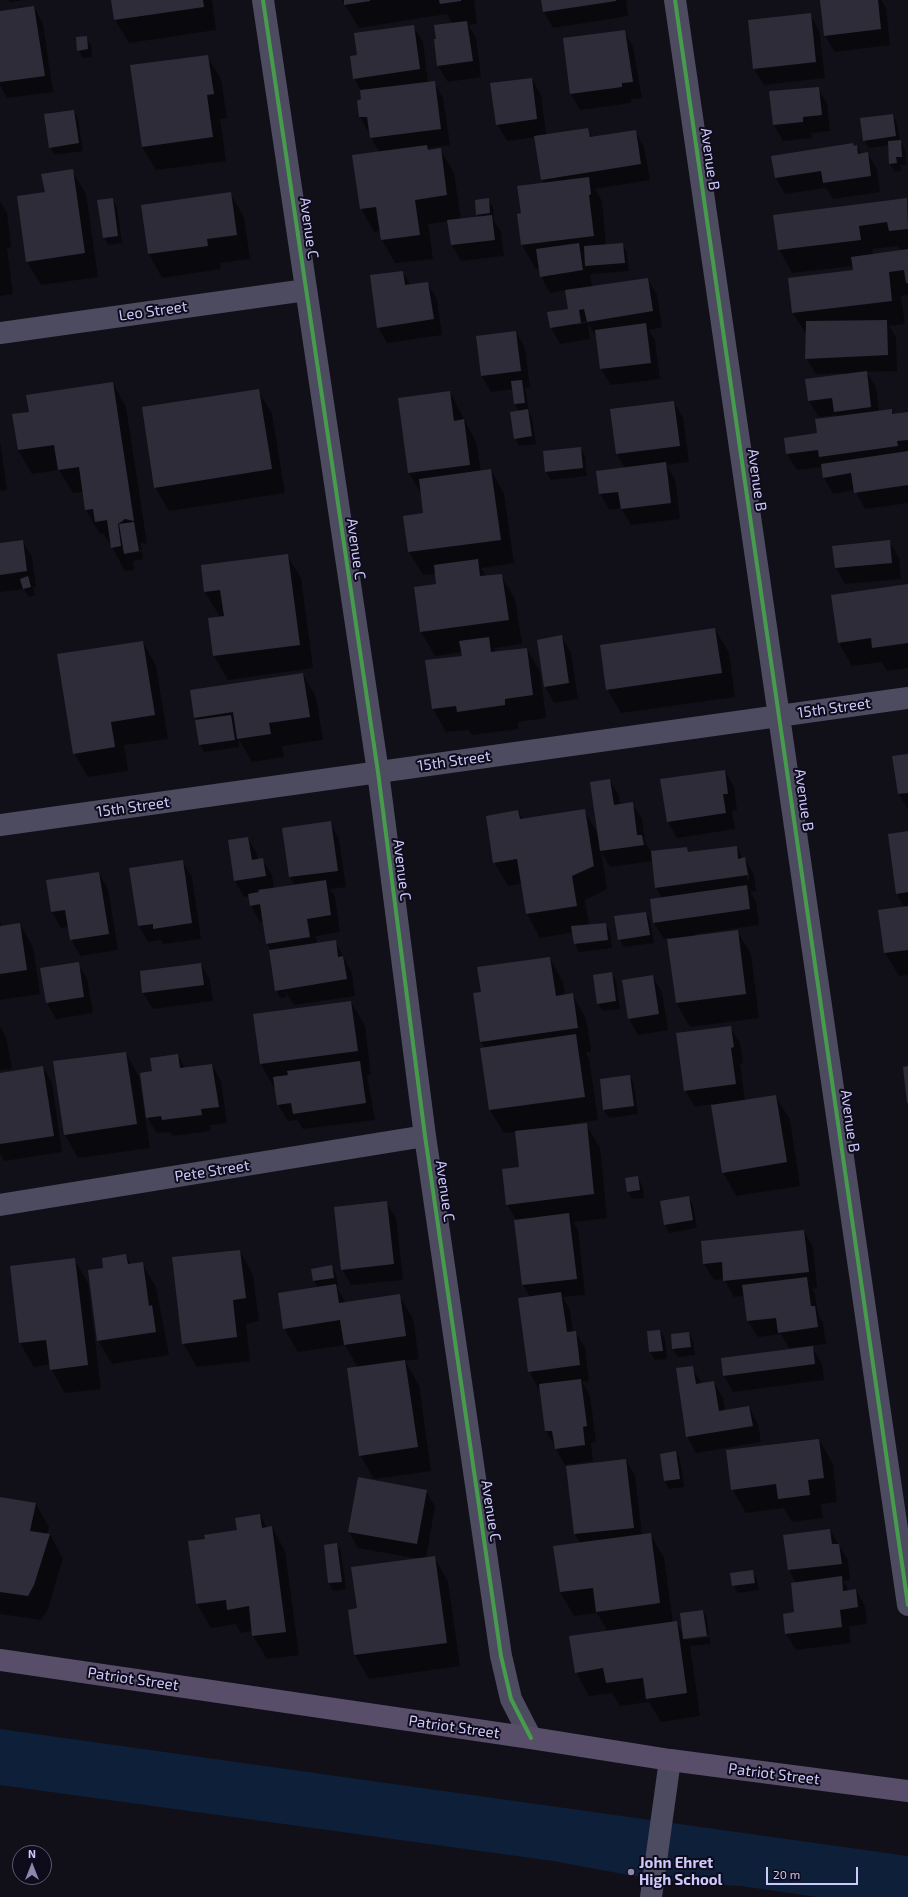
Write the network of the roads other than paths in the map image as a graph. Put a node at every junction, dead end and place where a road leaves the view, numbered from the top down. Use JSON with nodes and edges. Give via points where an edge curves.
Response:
{"nodes":[{"id":1,"x":263,"y":0,"type":"edge"},
{"id":2,"x":675,"y":0,"type":"edge"},
{"id":3,"x":306,"y":290,"type":"junction"},
{"id":4,"x":0,"y":333,"type":"edge"},
{"id":5,"x":908,"y":698,"type":"edge"},
{"id":6,"x":780,"y":716,"type":"junction"},
{"id":7,"x":378,"y":772,"type":"junction"},
{"id":8,"x":0,"y":826,"type":"edge"},
{"id":9,"x":425,"y":1136,"type":"junction"},
{"id":10,"x":0,"y":1205,"type":"edge"},
{"id":11,"x":908,"y":1605,"type":"edge"},
{"id":12,"x":0,"y":1660,"type":"edge"},
{"id":13,"x":531,"y":1738,"type":"junction"},
{"id":14,"x":670,"y":1760,"type":"junction"},
{"id":15,"x":908,"y":1791,"type":"edge"},
{"id":16,"x":651,"y":1894,"type":"edge"}],
"edges":[{"from":1,"to":3,"type":"street","name":"Avenue C"},
{"from":2,"to":6,"type":"street","name":"Avenue B"},
{"from":3,"to":4,"type":"street","name":"Leo Street"},
{"from":3,"to":7,"type":"street","name":"Avenue C"},
{"from":5,"to":6,"type":"street","name":"15th Street"},
{"from":6,"to":7,"type":"street","name":"15th Street"},
{"from":6,"to":11,"type":"street","name":"Avenue B"},
{"from":7,"to":8,"type":"street","name":"15th Street"},
{"from":7,"to":9,"type":"street","name":"Avenue C"},
{"from":9,"to":10,"type":"street","name":"Pete Street"},
{"from":9,"to":13,"type":"street","name":"Avenue C","via":[[501,1656],[511,1699]]},
{"from":12,"to":13,"type":"main road","name":"Patriot Street"},
{"from":13,"to":14,"type":"main road","name":"Patriot Street"},
{"from":14,"to":15,"type":"main road","name":"Patriot Street"},
{"from":14,"to":16,"type":"street"}]}
